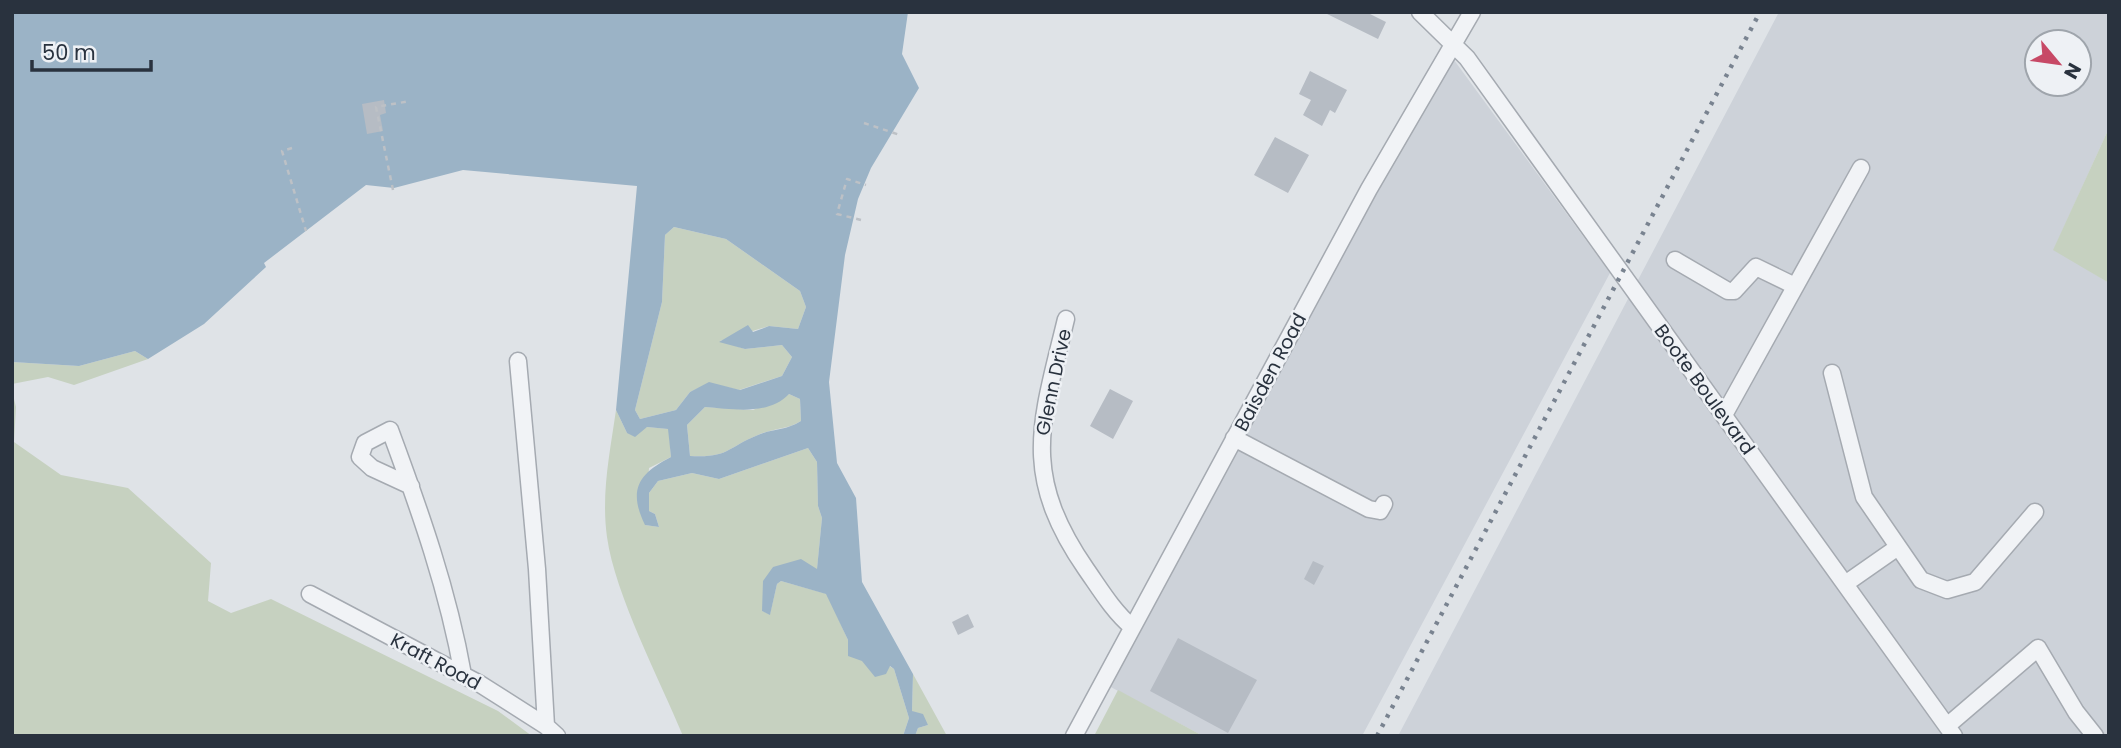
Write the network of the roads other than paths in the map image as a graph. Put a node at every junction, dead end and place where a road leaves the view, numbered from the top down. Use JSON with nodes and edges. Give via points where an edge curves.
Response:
{"nodes":[{"id":1,"x":1420,"y":12,"type":"edge"},
{"id":2,"x":1472,"y":12,"type":"edge"},
{"id":3,"x":1455,"y":45,"type":"junction"},
{"id":4,"x":1861,"y":168,"type":"dead end"},
{"id":5,"x":1675,"y":260,"type":"dead end"},
{"id":6,"x":1796,"y":286,"type":"junction"},
{"id":7,"x":1066,"y":319,"type":"dead end"},
{"id":8,"x":518,"y":361,"type":"dead end"},
{"id":9,"x":1832,"y":373,"type":"dead end"},
{"id":10,"x":1724,"y":415,"type":"junction"},
{"id":11,"x":1234,"y":438,"type":"junction"},
{"id":12,"x":411,"y":486,"type":"dead end"},
{"id":13,"x":1384,"y":505,"type":"dead end"},
{"id":14,"x":2035,"y":512,"type":"dead end"},
{"id":15,"x":1898,"y":547,"type":"junction"},
{"id":16,"x":1845,"y":584,"type":"junction"},
{"id":17,"x":310,"y":594,"type":"dead end"},
{"id":18,"x":1132,"y":627,"type":"junction"},
{"id":19,"x":463,"y":675,"type":"junction"},
{"id":20,"x":551,"y":731,"type":"edge"},
{"id":21,"x":1952,"y":733,"type":"edge"},
{"id":22,"x":1074,"y":736,"type":"edge"},
{"id":23,"x":2095,"y":736,"type":"edge"}],
"edges":[{"from":1,"to":3,"type":"street","name":"Boote Boulevard"},
{"from":2,"to":3,"type":"street","name":"Baisden Road"},
{"from":3,"to":10,"type":"street","name":"Boote Boulevard"},
{"from":3,"to":11,"type":"street","name":"Baisden Road","via":[[1369,188]]},
{"from":4,"to":6,"type":"street"},
{"from":5,"to":6,"type":"street","via":[[1728,291],[1734,291],[1756,267]]},
{"from":6,"to":10,"type":"street"},
{"from":7,"to":18,"type":"street","name":"Glenn Drive","via":[[1042,419],[1044,482],[1052,510],[1075,552],[1118,615]]},
{"from":8,"to":20,"type":"street"},
{"from":9,"to":15,"type":"street","via":[[1864,497]]},
{"from":10,"to":16,"type":"street","name":"Boote Boulevard"},
{"from":11,"to":13,"type":"street","via":[[1369,509],[1380,511]]},
{"from":11,"to":18,"type":"street","name":"Baisden Road"},
{"from":12,"to":19,"type":"street","via":[[438,563]]},
{"from":14,"to":15,"type":"street","via":[[1975,582],[1947,590],[1921,580]]},
{"from":15,"to":16,"type":"street"},
{"from":16,"to":21,"type":"street","name":"Boote Boulevard"},
{"from":17,"to":19,"type":"street","name":"Kraft Road"},
{"from":18,"to":22,"type":"street","name":"Baisden Road"},
{"from":19,"to":20,"type":"street","name":"Kraft Road"},
{"from":21,"to":23,"type":"street","via":[[2039,648]]}]}
